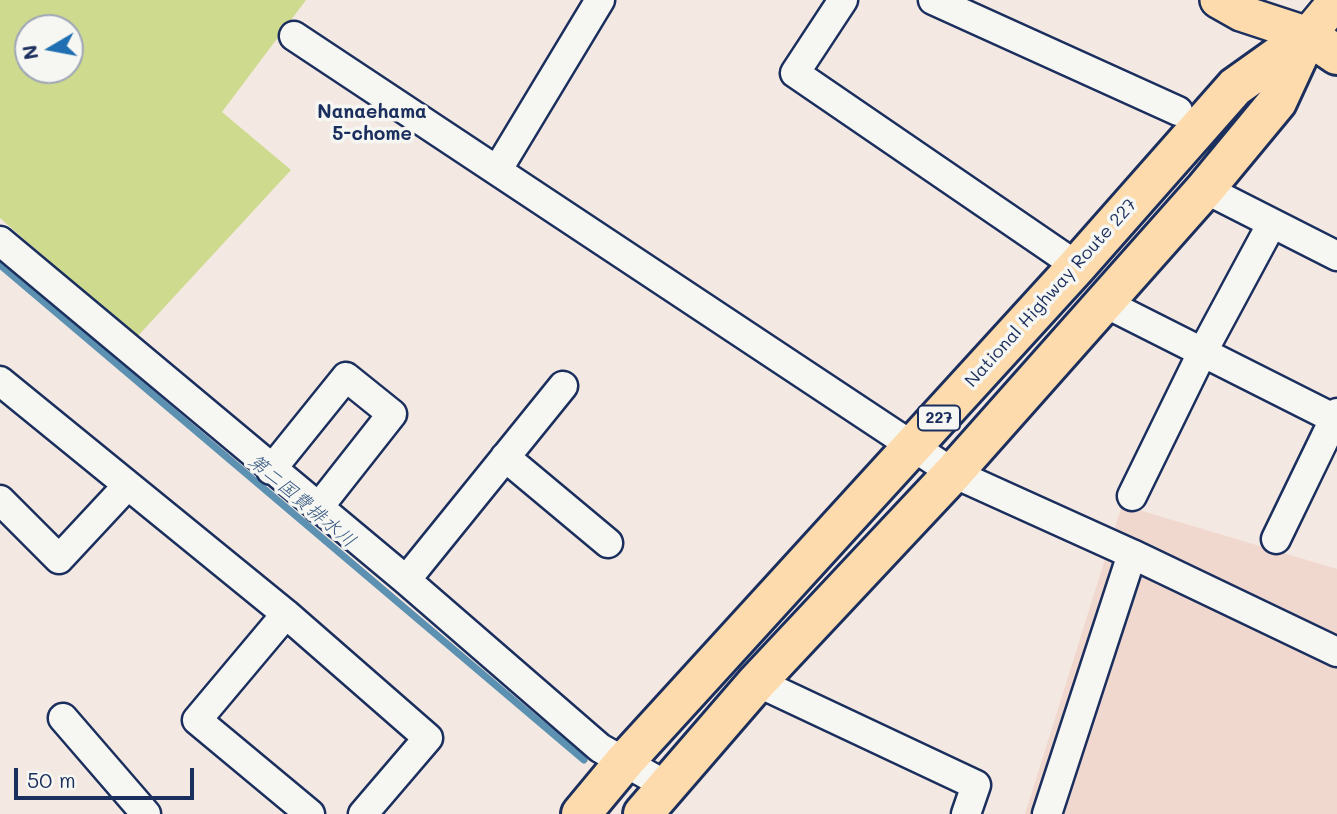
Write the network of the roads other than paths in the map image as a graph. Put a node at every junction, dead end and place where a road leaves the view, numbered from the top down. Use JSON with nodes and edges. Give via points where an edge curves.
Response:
{"nodes":[{"id":1,"x":844,"y":0,"type":"edge"},
{"id":2,"x":933,"y":0,"type":"edge"},
{"id":3,"x":1218,"y":0,"type":"edge"},
{"id":4,"x":1264,"y":0,"type":"edge"},
{"id":5,"x":1337,"y":0,"type":"edge"},
{"id":6,"x":589,"y":4,"type":"edge"},
{"id":7,"x":293,"y":36,"type":"dead end"},
{"id":8,"x":1322,"y":45,"type":"edge"},
{"id":9,"x":1178,"y":111,"type":"dead end"},
{"id":10,"x":498,"y":169,"type":"junction"},
{"id":11,"x":1205,"y":189,"type":"junction"},
{"id":12,"x":1271,"y":225,"type":"junction"},
{"id":13,"x":0,"y":241,"type":"edge"},
{"id":14,"x":1337,"y":257,"type":"edge"},
{"id":15,"x":1077,"y":266,"type":"junction"},
{"id":16,"x":1105,"y":303,"type":"junction"},
{"id":17,"x":1202,"y":353,"type":"junction"},
{"id":18,"x":0,"y":381,"type":"edge"},
{"id":19,"x":563,"y":386,"type":"dead end"},
{"id":20,"x":1336,"y":417,"type":"edge"},
{"id":21,"x":915,"y":445,"type":"junction"},
{"id":22,"x":505,"y":457,"type":"junction"},
{"id":23,"x":271,"y":470,"type":"junction"},
{"id":24,"x":953,"y":473,"type":"junction"},
{"id":25,"x":127,"y":486,"type":"junction"},
{"id":26,"x":1132,"y":496,"type":"dead end"},
{"id":27,"x":0,"y":500,"type":"edge"},
{"id":28,"x":318,"y":508,"type":"junction"},
{"id":29,"x":1276,"y":539,"type":"dead end"},
{"id":30,"x":608,"y":543,"type":"dead end"},
{"id":31,"x":1132,"y":554,"type":"junction"},
{"id":32,"x":406,"y":580,"type":"junction"},
{"id":33,"x":286,"y":614,"type":"junction"},
{"id":34,"x":1337,"y":652,"type":"edge"},
{"id":35,"x":757,"y":682,"type":"junction"},
{"id":36,"x":63,"y":718,"type":"dead end"},
{"id":37,"x":625,"y":761,"type":"junction"},
{"id":38,"x":655,"y":800,"type":"edge"},
{"id":39,"x":146,"y":814,"type":"edge"},
{"id":40,"x":310,"y":814,"type":"edge"},
{"id":41,"x":363,"y":814,"type":"edge"},
{"id":42,"x":580,"y":814,"type":"edge"},
{"id":43,"x":966,"y":814,"type":"edge"},
{"id":44,"x":1047,"y":814,"type":"edge"}],
"edges":[{"from":1,"to":15,"type":"street","via":[[795,73]]},
{"from":2,"to":9,"type":"street"},
{"from":3,"to":8,"type":"main road"},
{"from":4,"to":8,"type":"main road"},
{"from":5,"to":8,"type":"main road"},
{"from":6,"to":10,"type":"street"},
{"from":7,"to":10,"type":"street"},
{"from":8,"to":11,"type":"highway","number":"227"},
{"from":8,"to":15,"type":"highway","name":"National Highway Route 227","number":"227","via":[[1235,87]]},
{"from":10,"to":21,"type":"street"},
{"from":11,"to":12,"type":"street"},
{"from":11,"to":16,"type":"highway","number":"227"},
{"from":12,"to":14,"type":"street"},
{"from":12,"to":17,"type":"street"},
{"from":13,"to":23,"type":"street"},
{"from":15,"to":21,"type":"highway","name":"National Highway Route 227","number":"227"},
{"from":16,"to":17,"type":"street"},
{"from":16,"to":24,"type":"highway","number":"227"},
{"from":17,"to":20,"type":"street"},
{"from":17,"to":26,"type":"street"},
{"from":18,"to":25,"type":"street"},
{"from":19,"to":22,"type":"street"},
{"from":20,"to":29,"type":"street"},
{"from":21,"to":24,"type":"street"},
{"from":21,"to":37,"type":"highway","name":"National Highway Route 227","number":"227"},
{"from":22,"to":30,"type":"street"},
{"from":22,"to":32,"type":"street"},
{"from":23,"to":28,"type":"street"},
{"from":23,"to":28,"type":"street","via":[[345,377],[392,414]]},
{"from":24,"to":31,"type":"street"},
{"from":24,"to":35,"type":"highway","number":"227"},
{"from":25,"to":27,"type":"street","via":[[59,559]]},
{"from":25,"to":33,"type":"street"},
{"from":28,"to":32,"type":"street"},
{"from":31,"to":34,"type":"street"},
{"from":31,"to":44,"type":"street"},
{"from":32,"to":37,"type":"street","via":[[600,748]]},
{"from":33,"to":40,"type":"street","via":[[197,720]]},
{"from":33,"to":41,"type":"street","via":[[428,738]]},
{"from":35,"to":38,"type":"highway","number":"227"},
{"from":35,"to":43,"type":"street","via":[[976,785]]},
{"from":36,"to":39,"type":"street"},
{"from":37,"to":38,"type":"street"},
{"from":37,"to":42,"type":"highway","name":"National Highway Route 227","number":"227"}]}
